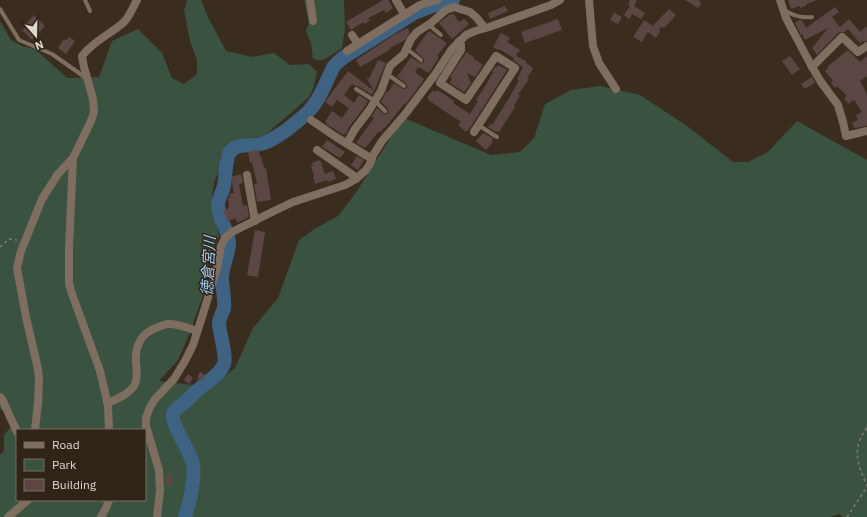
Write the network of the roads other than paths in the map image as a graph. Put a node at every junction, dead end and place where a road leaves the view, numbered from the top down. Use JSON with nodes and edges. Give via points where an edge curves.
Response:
{"nodes":[{"id":1,"x":85,"y":0,"type":"edge"},
{"id":2,"x":137,"y":0,"type":"edge"},
{"id":3,"x":310,"y":0,"type":"edge"},
{"id":4,"x":396,"y":0,"type":"edge"},
{"id":5,"x":437,"y":0,"type":"edge"},
{"id":6,"x":560,"y":0,"type":"edge"},
{"id":7,"x":589,"y":0,"type":"edge"},
{"id":8,"x":780,"y":0,"type":"edge"},
{"id":9,"x":0,"y":9,"type":"edge"},
{"id":10,"x":784,"y":10,"type":"junction"},
{"id":11,"x":90,"y":11,"type":"dead end"},
{"id":12,"x":404,"y":14,"type":"junction"},
{"id":13,"x":812,"y":17,"type":"dead end"},
{"id":14,"x":313,"y":22,"type":"dead end"},
{"id":15,"x":429,"y":24,"type":"junction"},
{"id":16,"x":485,"y":28,"type":"junction"},
{"id":17,"x":352,"y":35,"type":"dead end"},
{"id":18,"x":441,"y":35,"type":"dead end"},
{"id":19,"x":459,"y":41,"type":"junction"},
{"id":20,"x":358,"y":44,"type":"junction"},
{"id":21,"x":867,"y":46,"type":"edge"},
{"id":22,"x":407,"y":49,"type":"junction"},
{"id":23,"x":347,"y":51,"type":"dead end"},
{"id":24,"x":422,"y":60,"type":"dead end"},
{"id":25,"x":812,"y":67,"type":"junction"},
{"id":26,"x":387,"y":74,"type":"junction"},
{"id":27,"x":88,"y":80,"type":"junction"},
{"id":28,"x":404,"y":86,"type":"dead end"},
{"id":29,"x":356,"y":89,"type":"dead end"},
{"id":30,"x":616,"y":89,"type":"dead end"},
{"id":31,"x":375,"y":101,"type":"junction"},
{"id":32,"x":385,"y":111,"type":"dead end"},
{"id":33,"x":311,"y":120,"type":"dead end"},
{"id":34,"x":476,"y":129,"type":"joint"},
{"id":35,"x":867,"y":131,"type":"edge"},
{"id":36,"x":496,"y":137,"type":"dead end"},
{"id":37,"x":347,"y":143,"type":"junction"},
{"id":38,"x":318,"y":150,"type":"dead end"},
{"id":39,"x":73,"y":158,"type":"junction"},
{"id":40,"x":372,"y":159,"type":"junction"},
{"id":41,"x":247,"y":175,"type":"dead end"},
{"id":42,"x":357,"y":178,"type":"junction"},
{"id":43,"x":255,"y":221,"type":"junction"},
{"id":44,"x":197,"y":331,"type":"junction"},
{"id":45,"x":0,"y":397,"type":"edge"},
{"id":46,"x":108,"y":403,"type":"junction"},
{"id":47,"x":35,"y":429,"type":"edge"},
{"id":48,"x":109,"y":429,"type":"edge"},
{"id":49,"x":16,"y":430,"type":"edge"},
{"id":50,"x":27,"y":501,"type":"edge"},
{"id":51,"x":109,"y":501,"type":"edge"},
{"id":52,"x":8,"y":517,"type":"edge"},
{"id":53,"x":101,"y":517,"type":"edge"},
{"id":54,"x":157,"y":517,"type":"edge"}],
"edges":[{"from":1,"to":11,"type":"lane"},
{"from":2,"to":27,"type":"street","via":[[125,21],[94,43],[82,56]]},
{"from":3,"to":14,"type":"street"},
{"from":4,"to":12,"type":"street"},
{"from":5,"to":12,"type":"street","via":[[420,5]]},
{"from":6,"to":16,"type":"street"},
{"from":7,"to":30,"type":"street","via":[[592,46],[599,64]]},
{"from":8,"to":10,"type":"street"},
{"from":9,"to":27,"type":"lane","via":[[19,40],[52,54]]},
{"from":10,"to":13,"type":"lane","via":[[796,16]]},
{"from":10,"to":25,"type":"street"},
{"from":12,"to":20,"type":"street"},
{"from":15,"to":16,"type":"street","via":[[446,10],[454,8],[470,12]]},
{"from":15,"to":18,"type":"lane"},
{"from":15,"to":22,"type":"street","via":[[417,32]]},
{"from":16,"to":19,"type":"street","via":[[466,35]]},
{"from":17,"to":20,"type":"street"},
{"from":19,"to":34,"type":"street","via":[[461,50],[440,83],[466,100],[496,56],[515,68]]},
{"from":19,"to":40,"type":"street","via":[[382,141]]},
{"from":20,"to":23,"type":"street"},
{"from":21,"to":25,"type":"street","via":[[858,52],[842,37]]},
{"from":22,"to":24,"type":"lane"},
{"from":22,"to":26,"type":"street","via":[[390,66]]},
{"from":25,"to":35,"type":"street","via":[[838,105],[846,136]]},
{"from":26,"to":28,"type":"lane"},
{"from":26,"to":31,"type":"street"},
{"from":27,"to":39,"type":"street","via":[[94,112]]},
{"from":29,"to":31,"type":"lane"},
{"from":31,"to":32,"type":"lane"},
{"from":31,"to":37,"type":"street"},
{"from":33,"to":37,"type":"street"},
{"from":34,"to":36,"type":"lane"},
{"from":37,"to":40,"type":"street"},
{"from":38,"to":42,"type":"street"},
{"from":39,"to":46,"type":"street","via":[[69,283],[100,371]]},
{"from":39,"to":47,"type":"street","via":[[48,189],[21,251],[17,268],[28,331],[38,369]]},
{"from":40,"to":42,"type":"street","via":[[366,170]]},
{"from":41,"to":43,"type":"street"},
{"from":42,"to":43,"type":"street","via":[[345,185],[292,202]]},
{"from":43,"to":44,"type":"street","via":[[225,238]]},
{"from":44,"to":46,"type":"street","via":[[167,324],[147,332],[138,344],[135,386],[120,398]]},
{"from":44,"to":54,"type":"street","via":[[186,361],[147,412],[146,426],[159,470]]},
{"from":45,"to":49,"type":"street"},
{"from":46,"to":48,"type":"street"},
{"from":50,"to":52,"type":"street"},
{"from":51,"to":53,"type":"street"}]}
